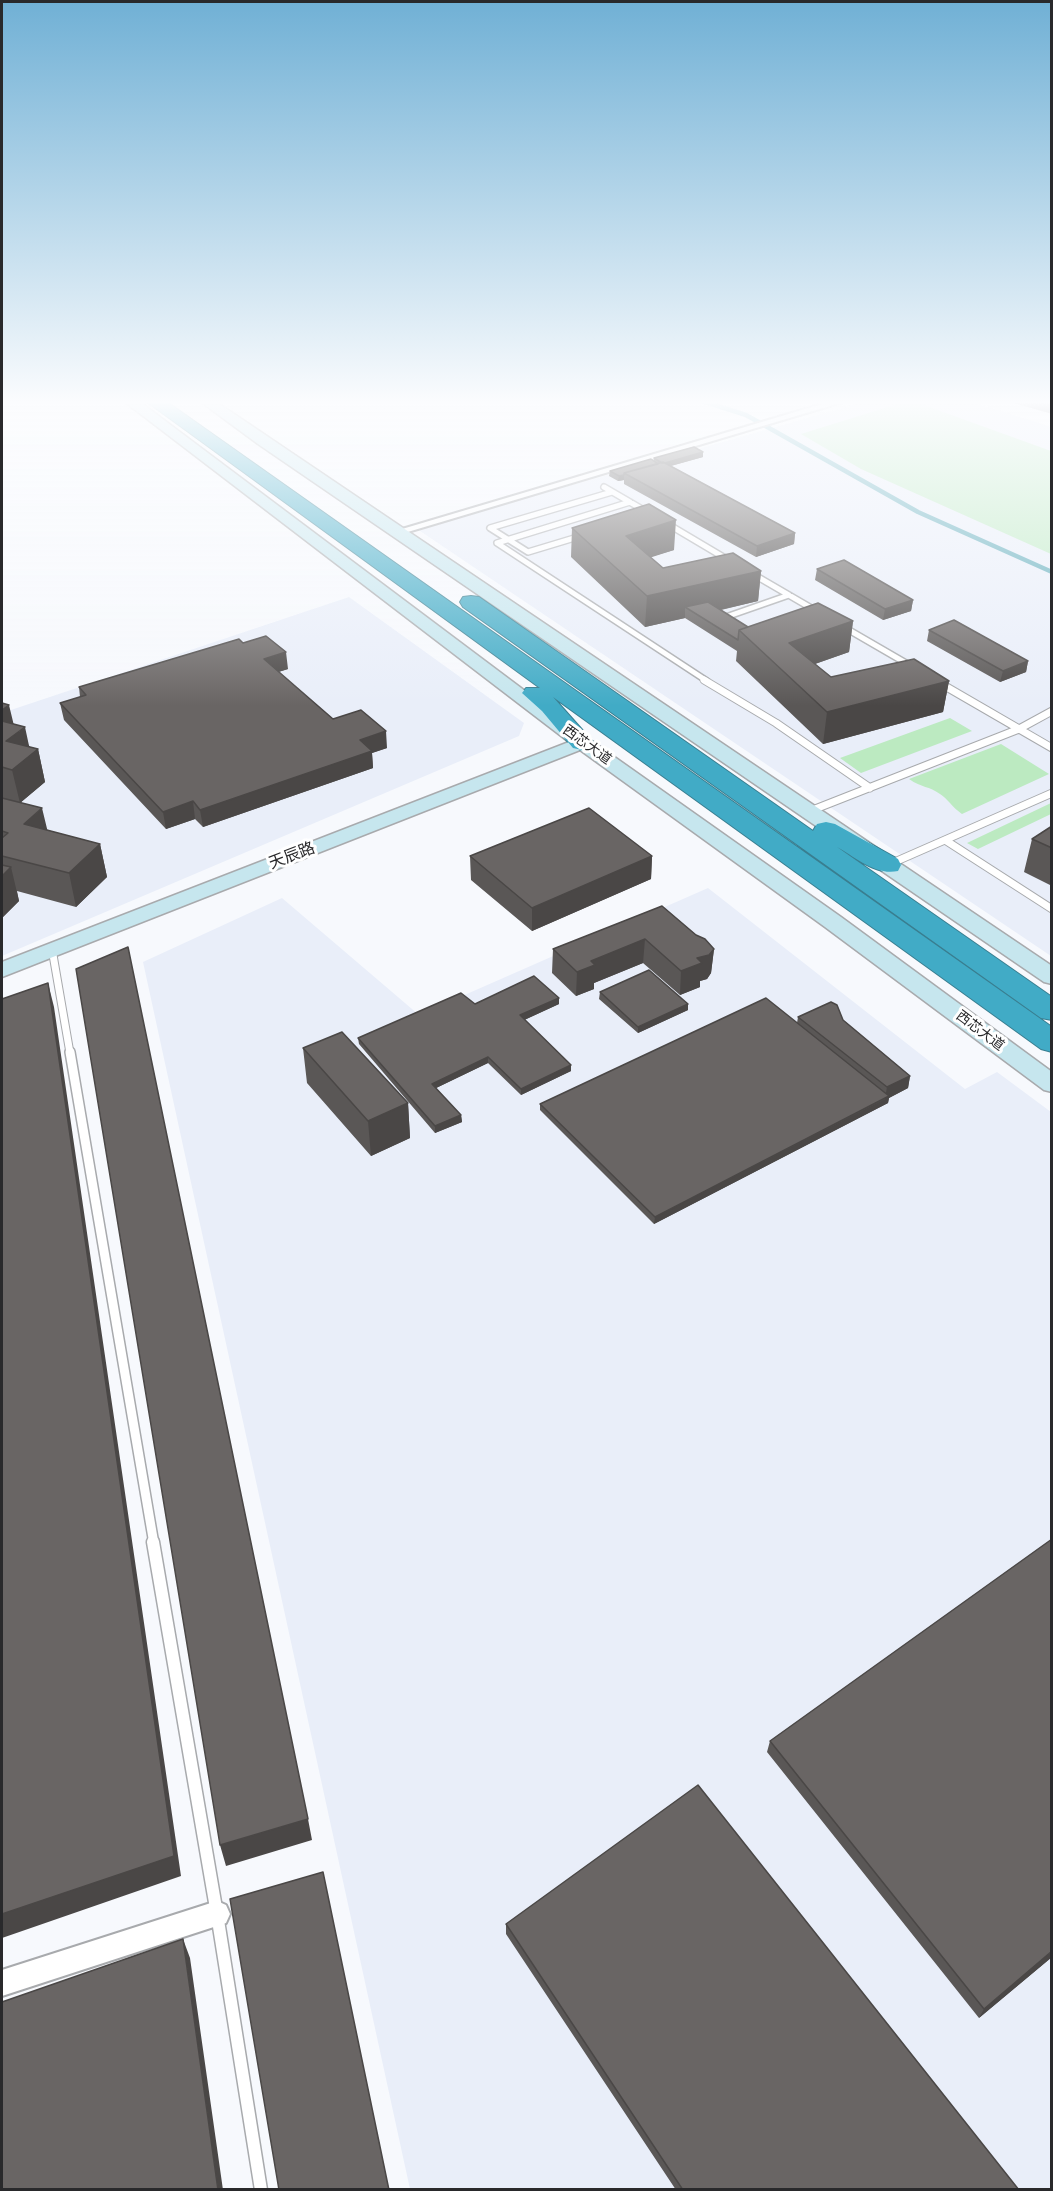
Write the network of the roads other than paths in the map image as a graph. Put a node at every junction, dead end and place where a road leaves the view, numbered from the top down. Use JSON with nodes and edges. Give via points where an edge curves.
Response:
{"nodes":[{"id":1,"x":261,"y":501,"type":"edge"},
{"id":2,"x":295,"y":501,"type":"edge"},
{"id":3,"x":325,"y":501,"type":"edge"},
{"id":4,"x":352,"y":501,"type":"edge"},
{"id":5,"x":501,"y":501,"type":"edge"},
{"id":6,"x":581,"y":501,"type":"edge"},
{"id":7,"x":630,"y":502,"type":"joint"},
{"id":8,"x":640,"y":518,"type":"edge"},
{"id":9,"x":661,"y":520,"type":"edge"},
{"id":10,"x":397,"y":532,"type":"junction"},
{"id":11,"x":584,"y":535,"type":"edge"},
{"id":12,"x":509,"y":540,"type":"junction"},
{"id":13,"x":351,"y":541,"type":"junction"},
{"id":14,"x":789,"y":595,"type":"junction"},
{"id":15,"x":817,"y":612,"type":"junction"},
{"id":16,"x":807,"y":615,"type":"edge"},
{"id":17,"x":827,"y":618,"type":"edge"},
{"id":18,"x":731,"y":623,"type":"edge"},
{"id":19,"x":837,"y":623,"type":"edge"},
{"id":20,"x":524,"y":638,"type":"junction"},
{"id":21,"x":918,"y":670,"type":"edge"},
{"id":22,"x":928,"y":676,"type":"edge"},
{"id":23,"x":1052,"y":711,"type":"edge"},
{"id":24,"x":1019,"y":729,"type":"junction"},
{"id":25,"x":582,"y":742,"type":"junction"},
{"id":26,"x":1052,"y":748,"type":"edge"},
{"id":27,"x":870,"y":788,"type":"junction"},
{"id":28,"x":1052,"y":793,"type":"edge"},
{"id":29,"x":810,"y":811,"type":"junction"},
{"id":30,"x":945,"y":840,"type":"junction"},
{"id":31,"x":888,"y":865,"type":"junction"},
{"id":32,"x":1052,"y":909,"type":"edge"},
{"id":33,"x":52,"y":949,"type":"junction"},
{"id":34,"x":2,"y":970,"type":"edge"},
{"id":35,"x":1052,"y":977,"type":"edge"},
{"id":36,"x":1052,"y":1011,"type":"edge"},
{"id":37,"x":1052,"y":1042,"type":"edge"},
{"id":38,"x":1052,"y":1084,"type":"edge"},
{"id":39,"x":217,"y":1914,"type":"junction"},
{"id":40,"x":2,"y":1983,"type":"edge"},
{"id":41,"x":261,"y":2190,"type":"edge"}],
"edges":[{"from":1,"to":25,"type":"main road","name":"西芯大道"},
{"from":2,"to":13,"type":"highway","name":"西芯大道"},
{"from":3,"to":20,"type":"highway"},
{"from":4,"to":10,"type":"main road"},
{"from":5,"to":10,"type":"street"},
{"from":6,"to":12,"type":"lane","via":[[490,528]]},
{"from":7,"to":8,"type":"lane","via":[[651,514]]},
{"from":7,"to":12,"type":"lane"},
{"from":9,"to":14,"type":"lane"},
{"from":10,"to":29,"type":"main road"},
{"from":11,"to":12,"type":"lane","via":[[528,552]]},
{"from":12,"to":27,"type":"lane","via":[[497,543]]},
{"from":13,"to":25,"type":"highway","via":[[449,628],[550,706]]},
{"from":13,"to":37,"type":"highway","name":"西芯大道"},
{"from":14,"to":15,"type":"lane"},
{"from":14,"to":18,"type":"lane","via":[[722,617]]},
{"from":15,"to":16,"type":"lane"},
{"from":15,"to":17,"type":"lane"},
{"from":19,"to":21,"type":"lane"},
{"from":20,"to":31,"type":"highway","via":[[644,711],[783,805]]},
{"from":20,"to":36,"type":"highway"},
{"from":22,"to":24,"type":"lane"},
{"from":23,"to":24,"type":"lane"},
{"from":24,"to":26,"type":"lane"},
{"from":24,"to":27,"type":"lane"},
{"from":25,"to":33,"type":"main road","name":"天辰路"},
{"from":25,"to":38,"type":"main road","name":"西芯大道"},
{"from":27,"to":29,"type":"lane"},
{"from":28,"to":30,"type":"lane"},
{"from":29,"to":31,"type":"main road"},
{"from":30,"to":31,"type":"lane"},
{"from":30,"to":32,"type":"lane"},
{"from":31,"to":35,"type":"main road"},
{"from":33,"to":34,"type":"main road","name":"天辰路"},
{"from":33,"to":39,"type":"lane"},
{"from":39,"to":40,"type":"street"},
{"from":39,"to":41,"type":"lane"}]}
